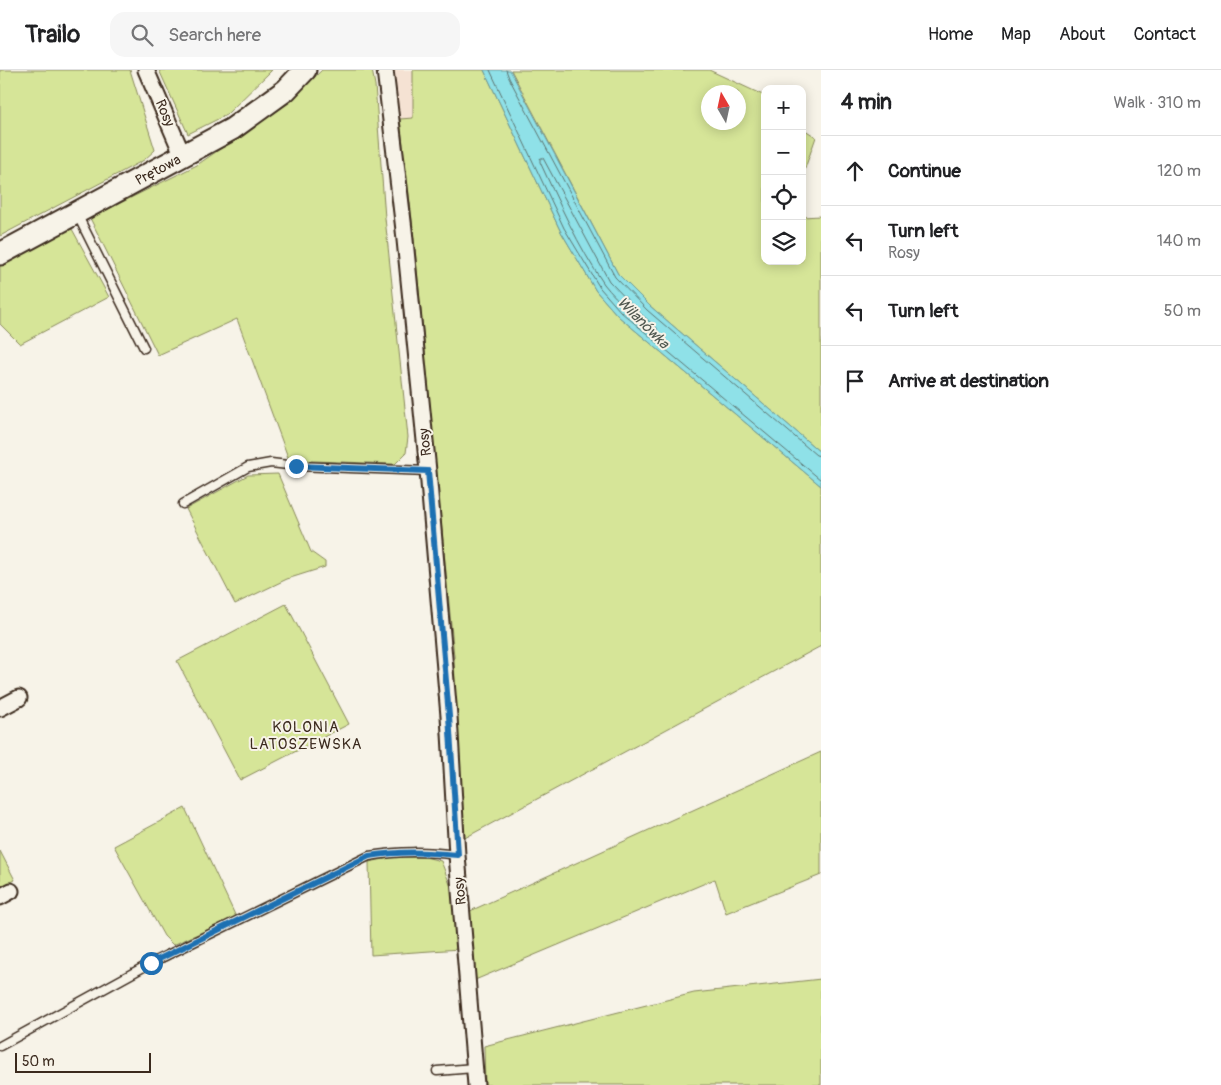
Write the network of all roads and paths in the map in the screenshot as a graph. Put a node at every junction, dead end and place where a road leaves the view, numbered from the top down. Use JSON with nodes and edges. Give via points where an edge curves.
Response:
{"nodes":[{"id":1,"x":146,"y":70,"type":"edge"},
{"id":2,"x":305,"y":70,"type":"edge"},
{"id":3,"x":385,"y":70,"type":"edge"},
{"id":4,"x":183,"y":156,"type":"junction"},
{"id":5,"x":77,"y":214,"type":"junction"},
{"id":6,"x":0,"y":254,"type":"edge"},
{"id":7,"x":144,"y":348,"type":"dead end"},
{"id":8,"x":428,"y":471,"type":"junction"},
{"id":9,"x":183,"y":504,"type":"dead end"},
{"id":10,"x":20,"y":698,"type":"dead end"},
{"id":11,"x":0,"y":708,"type":"edge"},
{"id":12,"x":458,"y":855,"type":"junction"},
{"id":13,"x":0,"y":1046,"type":"edge"},
{"id":14,"x":474,"y":1068,"type":"junction"},
{"id":15,"x":437,"y":1071,"type":"dead end"},
{"id":16,"x":476,"y":1085,"type":"edge"}],
"edges":[{"from":1,"to":4,"type":"street","name":"Rosy"},
{"from":2,"to":4,"type":"street","name":"Prętowa","via":[[271,102],[232,129]]},
{"from":3,"to":8,"type":"street","name":"Rosy"},
{"from":4,"to":5,"type":"street","name":"Prętowa"},
{"from":5,"to":6,"type":"street","name":"Prętowa"},
{"from":5,"to":7,"type":"lane"},
{"from":8,"to":9,"type":"lane","via":[[271,464],[248,467]]},
{"from":8,"to":12,"type":"street","name":"Rosy"},
{"from":10,"to":11,"type":"street"},
{"from":12,"to":13,"type":"lane","via":[[397,852],[369,856],[151,963]]},
{"from":12,"to":14,"type":"street","name":"Rosy"},
{"from":14,"to":15,"type":"lane"},
{"from":14,"to":16,"type":"street","name":"Rosy"}]}
